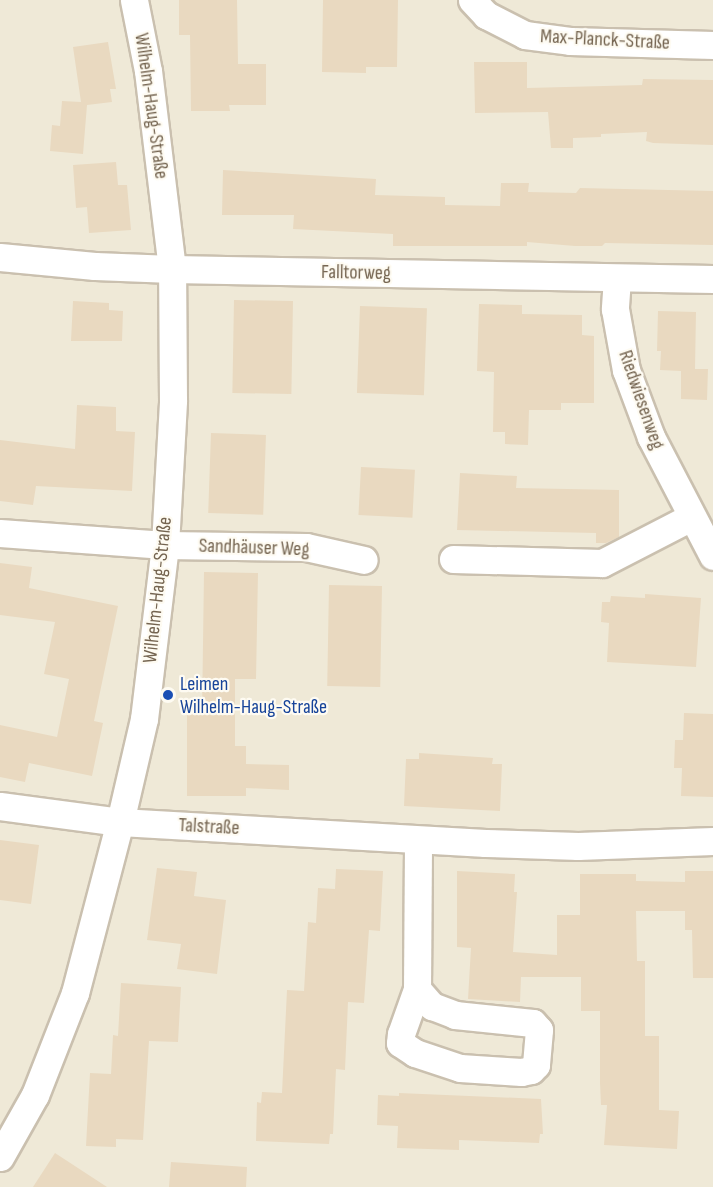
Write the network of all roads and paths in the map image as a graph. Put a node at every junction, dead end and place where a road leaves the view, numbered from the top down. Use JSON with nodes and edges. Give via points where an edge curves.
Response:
{"nodes":[{"id":1,"x":134,"y":0,"type":"edge"},
{"id":2,"x":472,"y":0,"type":"edge"},
{"id":3,"x":713,"y":45,"type":"edge"},
{"id":4,"x":0,"y":256,"type":"edge"},
{"id":5,"x":172,"y":269,"type":"junction"},
{"id":6,"x":617,"y":278,"type":"junction"},
{"id":7,"x":713,"y":279,"type":"edge"},
{"id":8,"x":691,"y":517,"type":"junction"},
{"id":9,"x":0,"y":533,"type":"edge"},
{"id":10,"x":165,"y":545,"type":"junction"},
{"id":11,"x":713,"y":556,"type":"edge"},
{"id":12,"x":453,"y":559,"type":"dead end"},
{"id":13,"x":364,"y":560,"type":"dead end"},
{"id":14,"x":0,"y":806,"type":"edge"},
{"id":15,"x":120,"y":822,"type":"junction"},
{"id":16,"x":418,"y":840,"type":"junction"},
{"id":17,"x":713,"y":841,"type":"edge"},
{"id":18,"x":417,"y":989,"type":"junction"},
{"id":19,"x":0,"y":1157,"type":"edge"}],
"edges":[{"from":1,"to":5,"type":"street","name":"Wilhelm-Haug-Straße","via":[[148,71]]},
{"from":2,"to":3,"type":"street","name":"Max-Planck-Straße","via":[[486,15],[525,35],[570,41]]},
{"from":4,"to":5,"type":"street","name":"Falltorweg"},
{"from":5,"to":6,"type":"street","name":"Falltorweg"},
{"from":5,"to":10,"type":"street","name":"Wilhelm-Haug-Straße","via":[[173,400]]},
{"from":6,"to":7,"type":"street","name":"Falltorweg"},
{"from":6,"to":8,"type":"street","name":"Riedwiesenweg","via":[[615,309],[626,370],[651,437]]},
{"from":8,"to":11,"type":"street","name":"Riedwiesenweg"},
{"from":8,"to":12,"type":"street","via":[[602,563]]},
{"from":9,"to":10,"type":"street","name":"Sandhäuser Weg"},
{"from":10,"to":13,"type":"street","name":"Sandhäuser Weg","via":[[306,547]]},
{"from":10,"to":15,"type":"street","name":"Wilhelm-Haug-Straße","via":[[144,719]]},
{"from":14,"to":15,"type":"street","name":"Talstraße"},
{"from":15,"to":16,"type":"street","name":"Talstraße"},
{"from":15,"to":19,"type":"street","name":"Wilhelm-Haug-Straße","via":[[75,993],[35,1095]]},
{"from":16,"to":17,"type":"street","name":"Talstraße","via":[[578,846]]},
{"from":16,"to":18,"type":"street"},
{"from":18,"to":18,"type":"street","via":[[400,1039],[407,1050],[467,1069],[521,1072],[536,1065],[539,1036],[533,1023],[455,1015],[432,1006]]}]}
